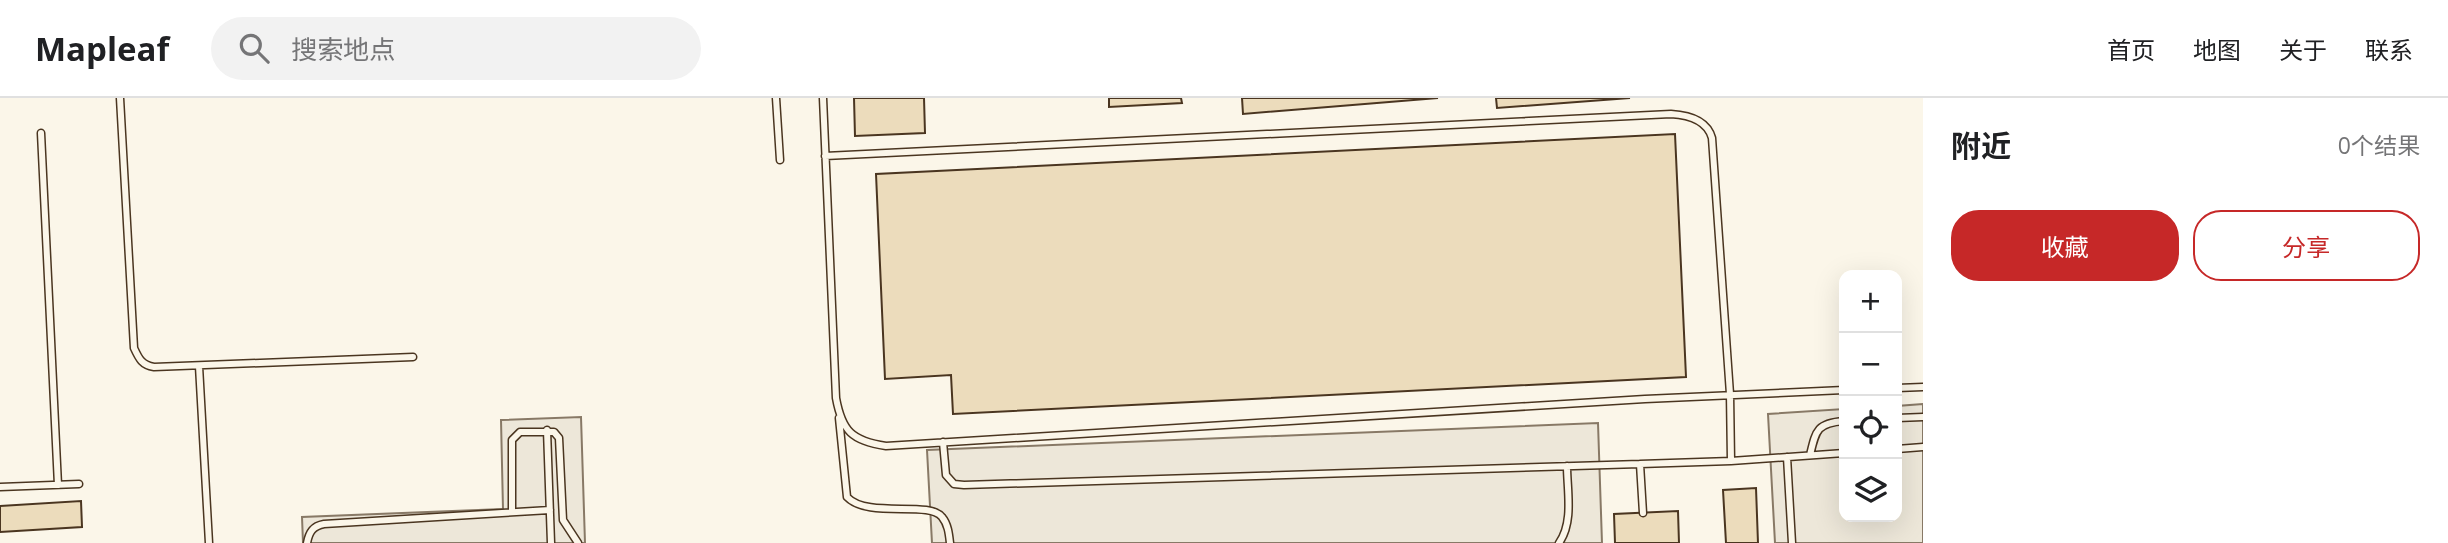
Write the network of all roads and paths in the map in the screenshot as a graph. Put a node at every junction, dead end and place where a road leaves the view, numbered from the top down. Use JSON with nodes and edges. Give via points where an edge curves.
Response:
{"nodes":[{"id":1,"x":120,"y":98,"type":"edge"},
{"id":2,"x":776,"y":98,"type":"edge"},
{"id":3,"x":823,"y":98,"type":"edge"},
{"id":4,"x":41,"y":133,"type":"dead end"},
{"id":5,"x":825,"y":156,"type":"junction"},
{"id":6,"x":780,"y":160,"type":"dead end"},
{"id":7,"x":413,"y":357,"type":"dead end"},
{"id":8,"x":199,"y":366,"type":"junction"},
{"id":9,"x":1923,"y":387,"type":"edge"},
{"id":10,"x":1902,"y":388,"type":"edge"},
{"id":11,"x":1839,"y":390,"type":"edge"},
{"id":12,"x":1730,"y":394,"type":"junction"},
{"id":13,"x":839,"y":416,"type":"junction"},
{"id":14,"x":1923,"y":417,"type":"edge"},
{"id":15,"x":1902,"y":418,"type":"edge"},
{"id":16,"x":1839,"y":422,"type":"edge"},
{"id":17,"x":547,"y":430,"type":"junction"},
{"id":18,"x":943,"y":442,"type":"junction"},
{"id":19,"x":1923,"y":447,"type":"edge"},
{"id":20,"x":1902,"y":449,"type":"edge"},
{"id":21,"x":1839,"y":453,"type":"edge"},
{"id":22,"x":1810,"y":455,"type":"junction"},
{"id":23,"x":1787,"y":457,"type":"junction"},
{"id":24,"x":1731,"y":461,"type":"junction"},
{"id":25,"x":1640,"y":464,"type":"junction"},
{"id":26,"x":1567,"y":466,"type":"junction"},
{"id":27,"x":79,"y":484,"type":"dead end"},
{"id":28,"x":58,"y":485,"type":"junction"},
{"id":29,"x":0,"y":487,"type":"edge"},
{"id":30,"x":550,"y":510,"type":"junction"},
{"id":31,"x":512,"y":512,"type":"junction"},
{"id":32,"x":1643,"y":513,"type":"dead end"},
{"id":33,"x":209,"y":543,"type":"edge"},
{"id":34,"x":307,"y":543,"type":"edge"},
{"id":35,"x":551,"y":543,"type":"edge"},
{"id":36,"x":578,"y":543,"type":"edge"},
{"id":37,"x":950,"y":543,"type":"edge"},
{"id":38,"x":1559,"y":543,"type":"edge"},
{"id":39,"x":1792,"y":543,"type":"edge"}],
"edges":[{"from":1,"to":8,"type":"lane","via":[[134,348],[145,365]]},
{"from":2,"to":6,"type":"lane"},
{"from":3,"to":5,"type":"lane"},
{"from":4,"to":28,"type":"lane"},
{"from":5,"to":12,"type":"lane","via":[[1685,116],[1707,126],[1712,138]]},
{"from":5,"to":13,"type":"lane"},
{"from":7,"to":8,"type":"lane"},
{"from":8,"to":33,"type":"lane"},
{"from":9,"to":10,"type":"lane"},
{"from":11,"to":12,"type":"lane"},
{"from":12,"to":18,"type":"lane"},
{"from":12,"to":24,"type":"lane"},
{"from":13,"to":18,"type":"lane","via":[[855,438],[867,443]]},
{"from":13,"to":37,"type":"lane","via":[[847,497],[861,506],[934,511],[944,519]]},
{"from":14,"to":15,"type":"lane"},
{"from":16,"to":22,"type":"lane","via":[[1820,427]]},
{"from":17,"to":30,"type":"lane"},
{"from":17,"to":31,"type":"lane","via":[[520,432],[512,440]]},
{"from":17,"to":36,"type":"lane","via":[[559,438],[563,520]]},
{"from":18,"to":26,"type":"lane","via":[[946,475],[954,484],[964,485]]},
{"from":19,"to":20,"type":"lane"},
{"from":21,"to":22,"type":"lane"},
{"from":22,"to":23,"type":"lane"},
{"from":23,"to":24,"type":"lane"},
{"from":23,"to":39,"type":"lane"},
{"from":24,"to":25,"type":"lane"},
{"from":25,"to":26,"type":"lane"},
{"from":25,"to":32,"type":"lane"},
{"from":26,"to":38,"type":"lane","via":[[1568,524]]},
{"from":27,"to":28,"type":"lane"},
{"from":28,"to":29,"type":"lane"},
{"from":30,"to":31,"type":"lane"},
{"from":30,"to":35,"type":"lane"},
{"from":31,"to":34,"type":"lane","via":[[317,525]]}]}
